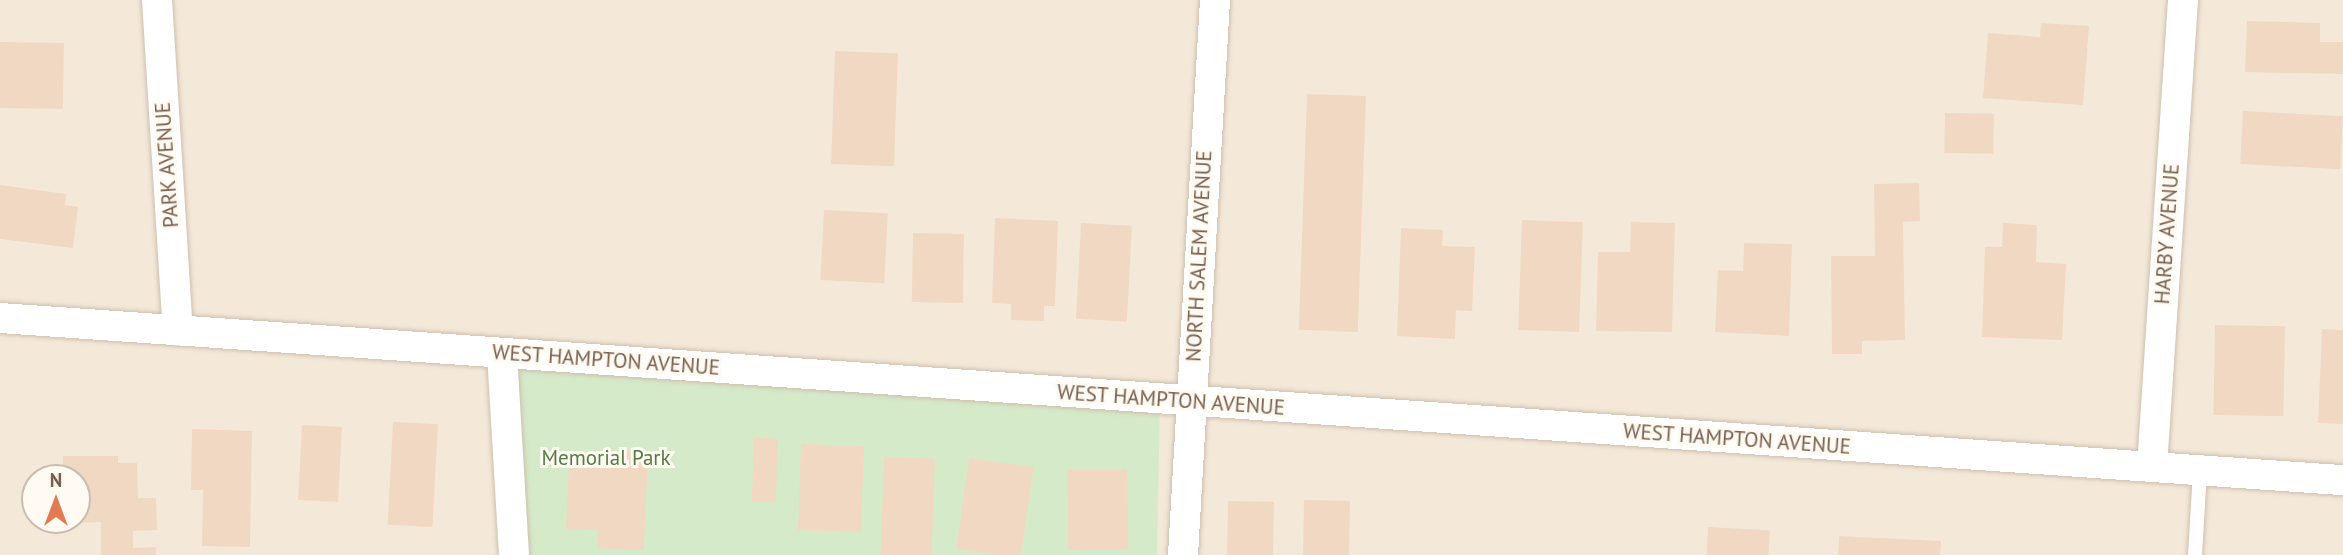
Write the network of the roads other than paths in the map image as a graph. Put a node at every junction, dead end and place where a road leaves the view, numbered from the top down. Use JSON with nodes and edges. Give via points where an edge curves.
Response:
{"nodes":[{"id":1,"x":157,"y":0,"type":"edge"},
{"id":2,"x":1215,"y":0,"type":"edge"},
{"id":3,"x":2183,"y":0,"type":"edge"},
{"id":4,"x":0,"y":318,"type":"edge"},
{"id":5,"x":178,"y":330,"type":"junction"},
{"id":6,"x":502,"y":353,"type":"junction"},
{"id":7,"x":1191,"y":402,"type":"junction"},
{"id":8,"x":2152,"y":467,"type":"junction"},
{"id":9,"x":2200,"y":471,"type":"junction"},
{"id":10,"x":2343,"y":480,"type":"edge"},
{"id":11,"x":514,"y":555,"type":"edge"},
{"id":12,"x":1183,"y":555,"type":"edge"},
{"id":13,"x":2195,"y":555,"type":"edge"}],
"edges":[{"from":1,"to":5,"type":"street","name":"PARK AVENUE"},
{"from":2,"to":7,"type":"street","name":"NORTH SALEM AVENUE"},
{"from":3,"to":8,"type":"street","name":"HARBY AVENUE"},
{"from":4,"to":5,"type":"street","name":"WEST HAMPTON AVENUE"},
{"from":5,"to":6,"type":"street","name":"WEST HAMPTON AVENUE"},
{"from":6,"to":7,"type":"street","name":"WEST HAMPTON AVENUE"},
{"from":6,"to":11,"type":"street"},
{"from":7,"to":8,"type":"street","name":"WEST HAMPTON AVENUE"},
{"from":7,"to":12,"type":"street","name":"NORTH SALEM AVENUE"},
{"from":8,"to":9,"type":"street","name":"WEST HAMPTON AVENUE"},
{"from":9,"to":10,"type":"street","name":"WEST HAMPTON AVENUE"},
{"from":9,"to":13,"type":"lane"}]}
